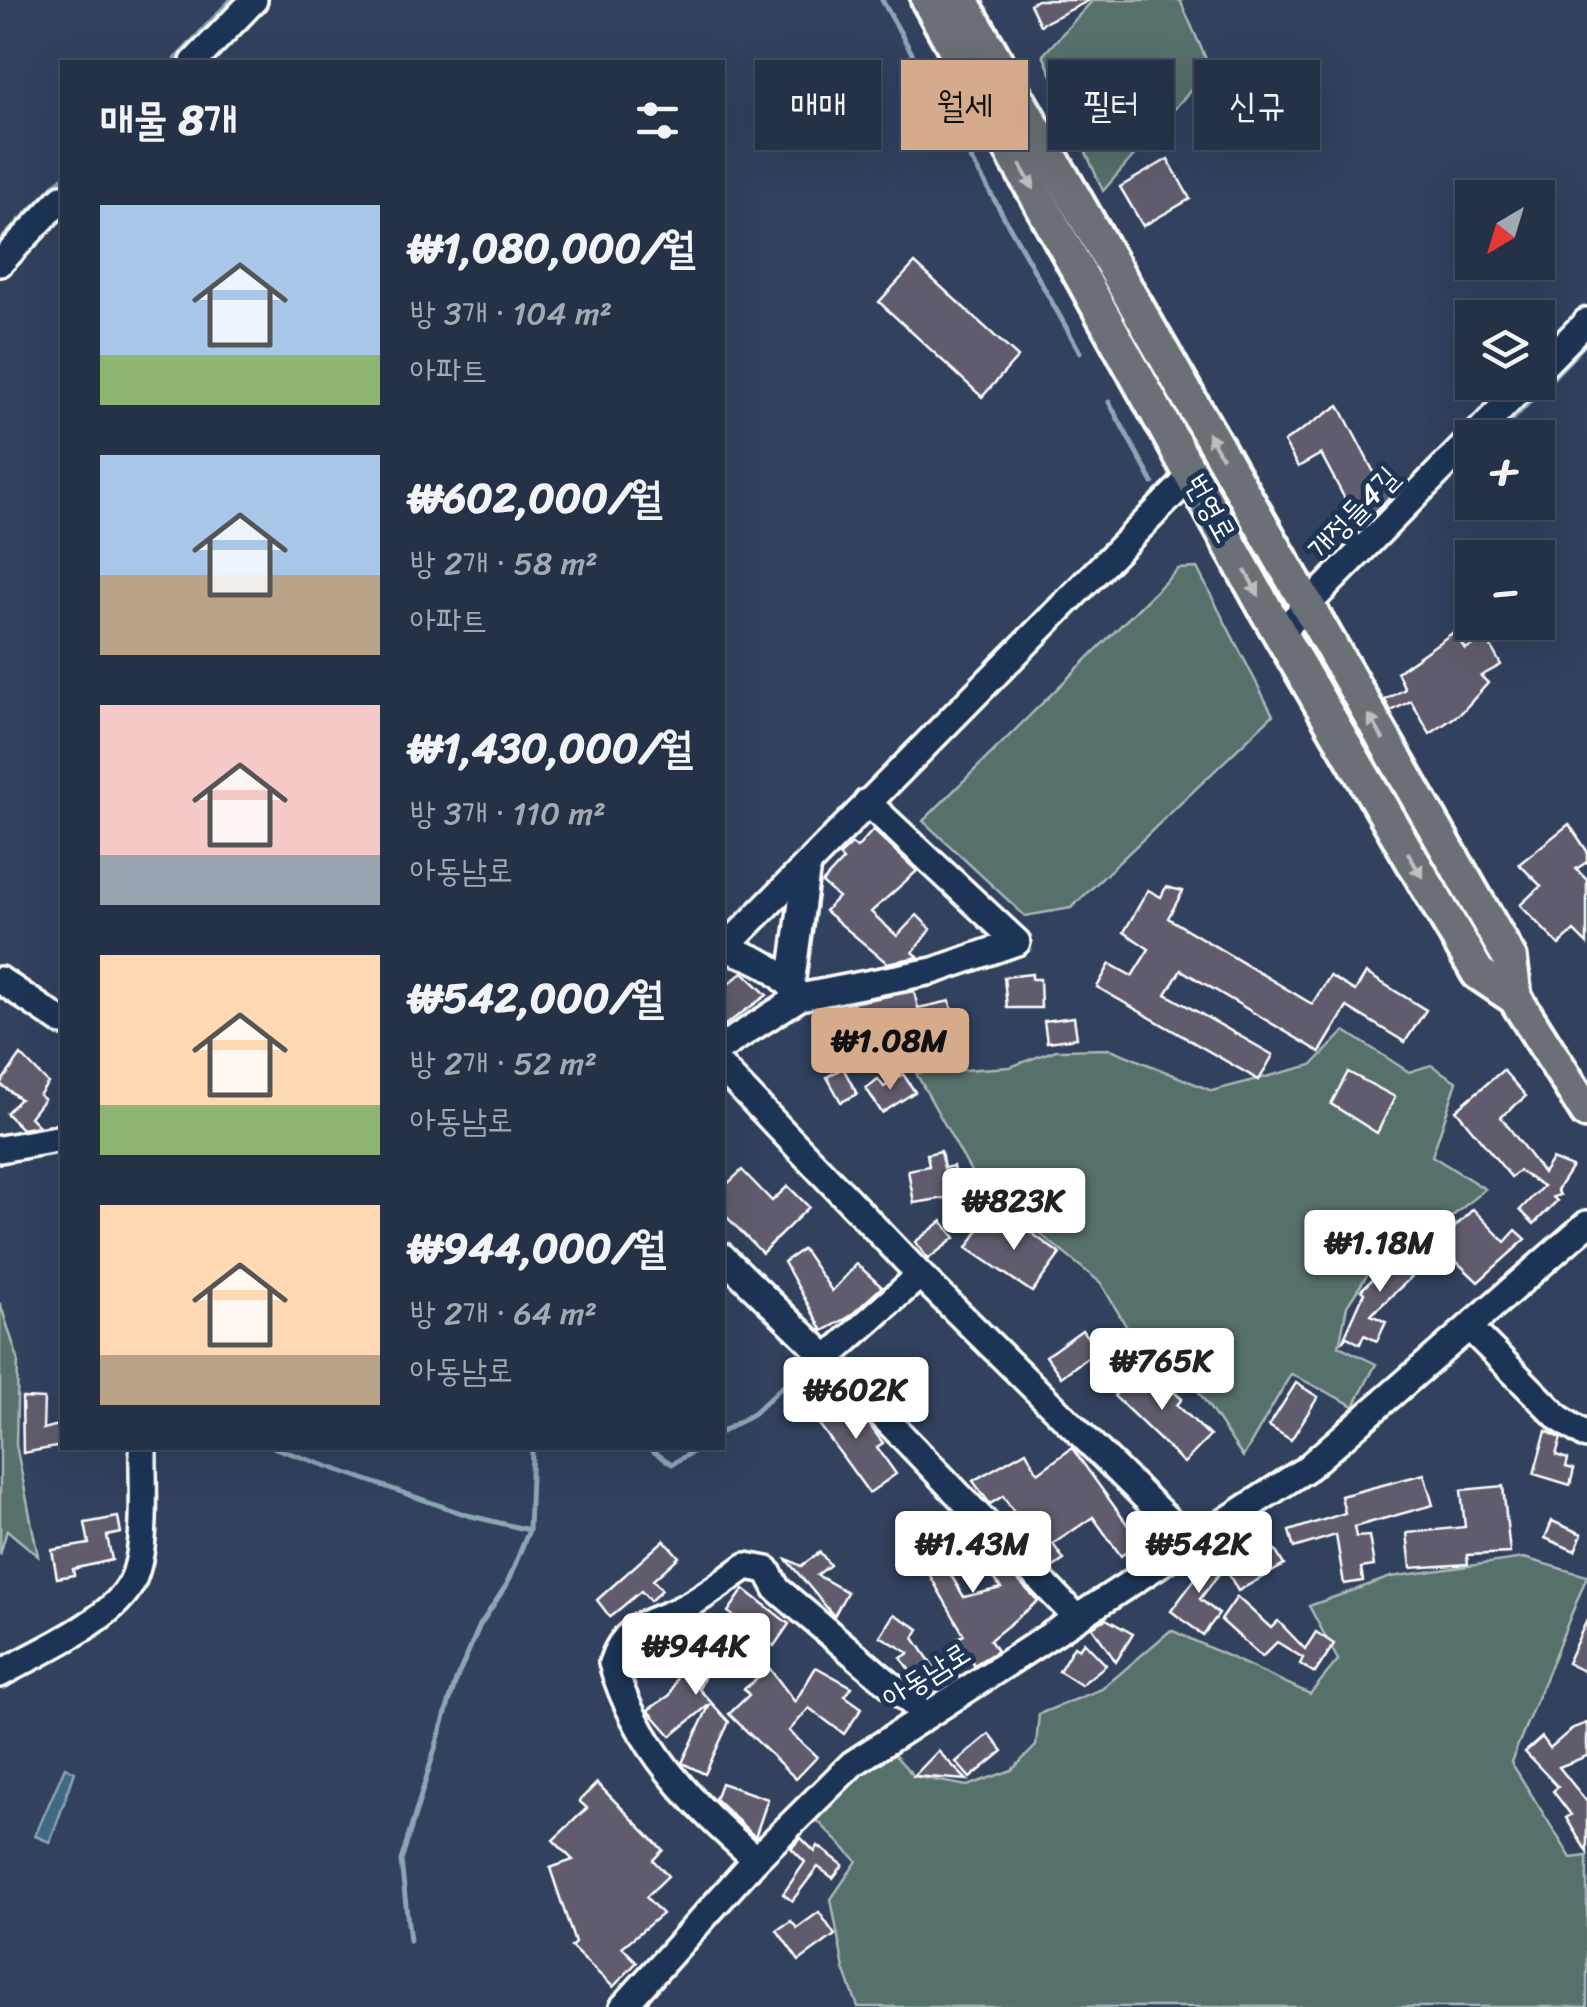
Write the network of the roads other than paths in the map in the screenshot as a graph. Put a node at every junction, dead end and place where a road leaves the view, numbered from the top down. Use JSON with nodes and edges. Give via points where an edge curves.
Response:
{"nodes":[{"id":1,"x":254,"y":0,"type":"edge"},
{"id":2,"x":928,"y":0,"type":"edge"},
{"id":3,"x":961,"y":0,"type":"edge"},
{"id":4,"x":196,"y":60,"type":"edge"},
{"id":5,"x":60,"y":200,"type":"edge"},
{"id":6,"x":0,"y":263,"type":"edge"},
{"id":7,"x":1587,"y":321,"type":"edge"},
{"id":8,"x":1555,"y":354,"type":"edge"},
{"id":9,"x":1510,"y":400,"type":"edge"},
{"id":10,"x":1490,"y":420,"type":"edge"},
{"id":11,"x":1455,"y":456,"type":"edge"},
{"id":12,"x":1192,"y":475,"type":"junction"},
{"id":13,"x":1307,"y":608,"type":"junction"},
{"id":14,"x":1280,"y":634,"type":"junction"},
{"id":15,"x":868,"y":802,"type":"junction"},
{"id":16,"x":807,"y":864,"type":"junction"},
{"id":17,"x":725,"y":949,"type":"edge"},
{"id":18,"x":725,"y":950,"type":"edge"},
{"id":19,"x":0,"y":980,"type":"edge"},
{"id":20,"x":795,"y":991,"type":"junction"},
{"id":21,"x":1516,"y":998,"type":"junction"},
{"id":22,"x":60,"y":1021,"type":"edge"},
{"id":23,"x":725,"y":1045,"type":"edge"},
{"id":24,"x":725,"y":1071,"type":"edge"},
{"id":25,"x":1587,"y":1112,"type":"edge"},
{"id":26,"x":60,"y":1138,"type":"edge"},
{"id":27,"x":0,"y":1148,"type":"edge"},
{"id":28,"x":1587,"y":1224,"type":"edge"},
{"id":29,"x":725,"y":1259,"type":"edge"},
{"id":30,"x":920,"y":1275,"type":"junction"},
{"id":31,"x":1469,"y":1327,"type":"junction"},
{"id":32,"x":827,"y":1358,"type":"junction"},
{"id":33,"x":1587,"y":1436,"type":"edge"},
{"id":34,"x":144,"y":1450,"type":"edge"},
{"id":35,"x":1193,"y":1545,"type":"junction"},
{"id":36,"x":1076,"y":1616,"type":"junction"},
{"id":37,"x":0,"y":1674,"type":"edge"},
{"id":38,"x":926,"y":1715,"type":"junction"},
{"id":39,"x":756,"y":1859,"type":"junction"},
{"id":40,"x":623,"y":2007,"type":"edge"}],
"edges":[{"from":1,"to":4,"type":"street"},
{"from":2,"to":12,"type":"main road","name":"번영로","one_way":true},
{"from":13,"to":3,"type":"main road","name":"번영로","one_way":true},
{"from":5,"to":6,"type":"street"},
{"from":7,"to":8,"type":"street"},
{"from":9,"to":10,"type":"street","name":"개정들4길"},
{"from":11,"to":13,"type":"street","name":"개정들4길"},
{"from":12,"to":14,"type":"main road","name":"번영로","one_way":true},
{"from":12,"to":15,"type":"street"},
{"from":13,"to":14,"type":"street","name":"개정들4길"},
{"from":21,"to":13,"type":"main road","name":"번영로","one_way":true,"via":[[1510,959]]},
{"from":14,"to":21,"type":"main road","name":"번영로","one_way":true,"via":[[1478,973]]},
{"from":15,"to":16,"type":"street"},
{"from":15,"to":20,"type":"street","via":[[1017,942],[934,970]]},
{"from":16,"to":17,"type":"street"},
{"from":16,"to":20,"type":"street"},
{"from":18,"to":20,"type":"street","via":[[752,955]]},
{"from":19,"to":22,"type":"street"},
{"from":20,"to":23,"type":"street"},
{"from":21,"to":25,"type":"main road","name":"번영로"},
{"from":24,"to":30,"type":"street"},
{"from":26,"to":27,"type":"street"},
{"from":28,"to":31,"type":"street","name":"아동남로"},
{"from":29,"to":32,"type":"street"},
{"from":30,"to":32,"type":"street"},
{"from":30,"to":35,"type":"street"},
{"from":31,"to":33,"type":"street","via":[[1559,1418]]},
{"from":31,"to":35,"type":"street","name":"아동남로","via":[[1306,1469]]},
{"from":32,"to":36,"type":"street"},
{"from":34,"to":37,"type":"street","via":[[140,1553],[129,1588],[87,1625]]},
{"from":35,"to":36,"type":"street","name":"아동남로"},
{"from":36,"to":38,"type":"street","name":"아동남로"},
{"from":38,"to":39,"type":"street","name":"아동남로","via":[[852,1764]]},
{"from":38,"to":39,"type":"street","via":[[777,1589],[767,1570],[746,1566],[690,1605],[629,1631],[612,1664],[621,1693],[669,1776]]},
{"from":39,"to":40,"type":"street","name":"아동남로"}]}
